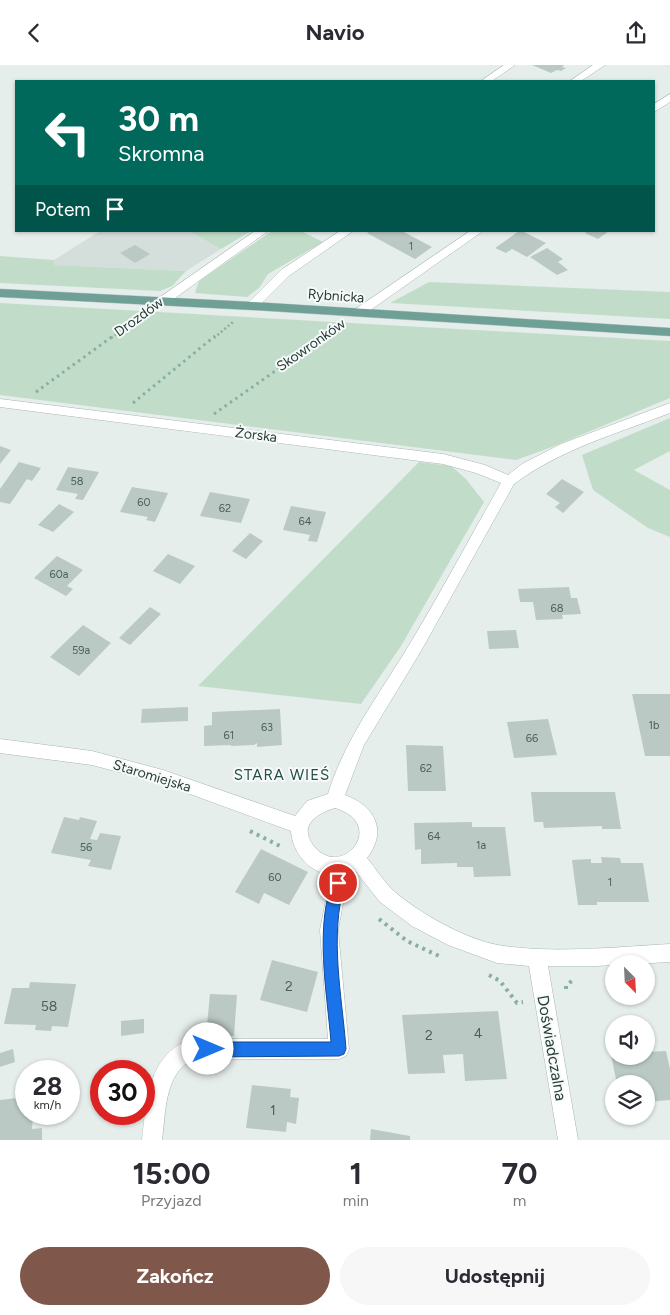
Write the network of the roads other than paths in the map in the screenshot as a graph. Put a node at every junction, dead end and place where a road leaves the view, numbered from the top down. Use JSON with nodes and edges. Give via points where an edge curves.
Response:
{"nodes":[{"id":1,"x":510,"y":65,"type":"edge"},
{"id":2,"x":600,"y":65,"type":"edge"},
{"id":3,"x":488,"y":80,"type":"edge"},
{"id":4,"x":577,"y":80,"type":"edge"},
{"id":5,"x":670,"y":97,"type":"edge"},
{"id":6,"x":655,"y":108,"type":"edge"},
{"id":7,"x":262,"y":232,"type":"edge"},
{"id":8,"x":346,"y":232,"type":"edge"},
{"id":9,"x":477,"y":232,"type":"edge"},
{"id":10,"x":0,"y":293,"type":"edge"},
{"id":11,"x":160,"y":303,"type":"junction"},
{"id":12,"x":252,"y":306,"type":"junction"},
{"id":13,"x":358,"y":313,"type":"junction"},
{"id":14,"x":670,"y":332,"type":"edge"},
{"id":15,"x":0,"y":403,"type":"edge"},
{"id":16,"x":670,"y":408,"type":"edge"},
{"id":17,"x":509,"y":481,"type":"junction"},
{"id":18,"x":0,"y":746,"type":"edge"},
{"id":19,"x":335,"y":800,"type":"junction"},
{"id":20,"x":300,"y":826,"type":"junction"},
{"id":21,"x":349,"y":861,"type":"junction"},
{"id":22,"x":670,"y":953,"type":"edge"},
{"id":23,"x":537,"y":957,"type":"junction"},
{"id":24,"x":152,"y":1140,"type":"edge"},
{"id":25,"x":568,"y":1140,"type":"edge"}],
"edges":[{"from":1,"to":3,"type":"street"},
{"from":2,"to":4,"type":"street"},
{"from":5,"to":6,"type":"street"},
{"from":7,"to":11,"type":"street","name":"Drozdów"},
{"from":8,"to":12,"type":"street","via":[[285,273]]},
{"from":9,"to":13,"type":"street","name":"Skowronków"},
{"from":10,"to":11,"type":"main road","name":"Rybnicka"},
{"from":11,"to":12,"type":"main road","name":"Rybnicka"},
{"from":12,"to":13,"type":"main road","name":"Rybnicka"},
{"from":13,"to":14,"type":"main road","name":"Rybnicka"},
{"from":15,"to":17,"type":"street","name":"Żorska","via":[[443,459]]},
{"from":16,"to":17,"type":"street","via":[[546,456],[525,467]]},
{"from":17,"to":19,"type":"street","via":[[441,605],[359,742]]},
{"from":18,"to":20,"type":"street","name":"Staromiejska","via":[[92,758],[163,777]]},
{"from":19,"to":20,"type":"street","via":[[325,801],[309,810]]},
{"from":19,"to":21,"type":"street","via":[[355,807],[367,822],[368,842],[363,851]]},
{"from":20,"to":21,"type":"street","via":[[300,842],[309,856],[324,864]]},
{"from":21,"to":23,"type":"street","via":[[386,896],[418,920],[455,939],[498,954]]},
{"from":21,"to":24,"type":"street","via":[[334,898],[329,930],[339,1049],[190,1049],[176,1058],[166,1073]]},
{"from":22,"to":23,"type":"street"},
{"from":23,"to":25,"type":"street","name":"Doświadczalna"}]}
